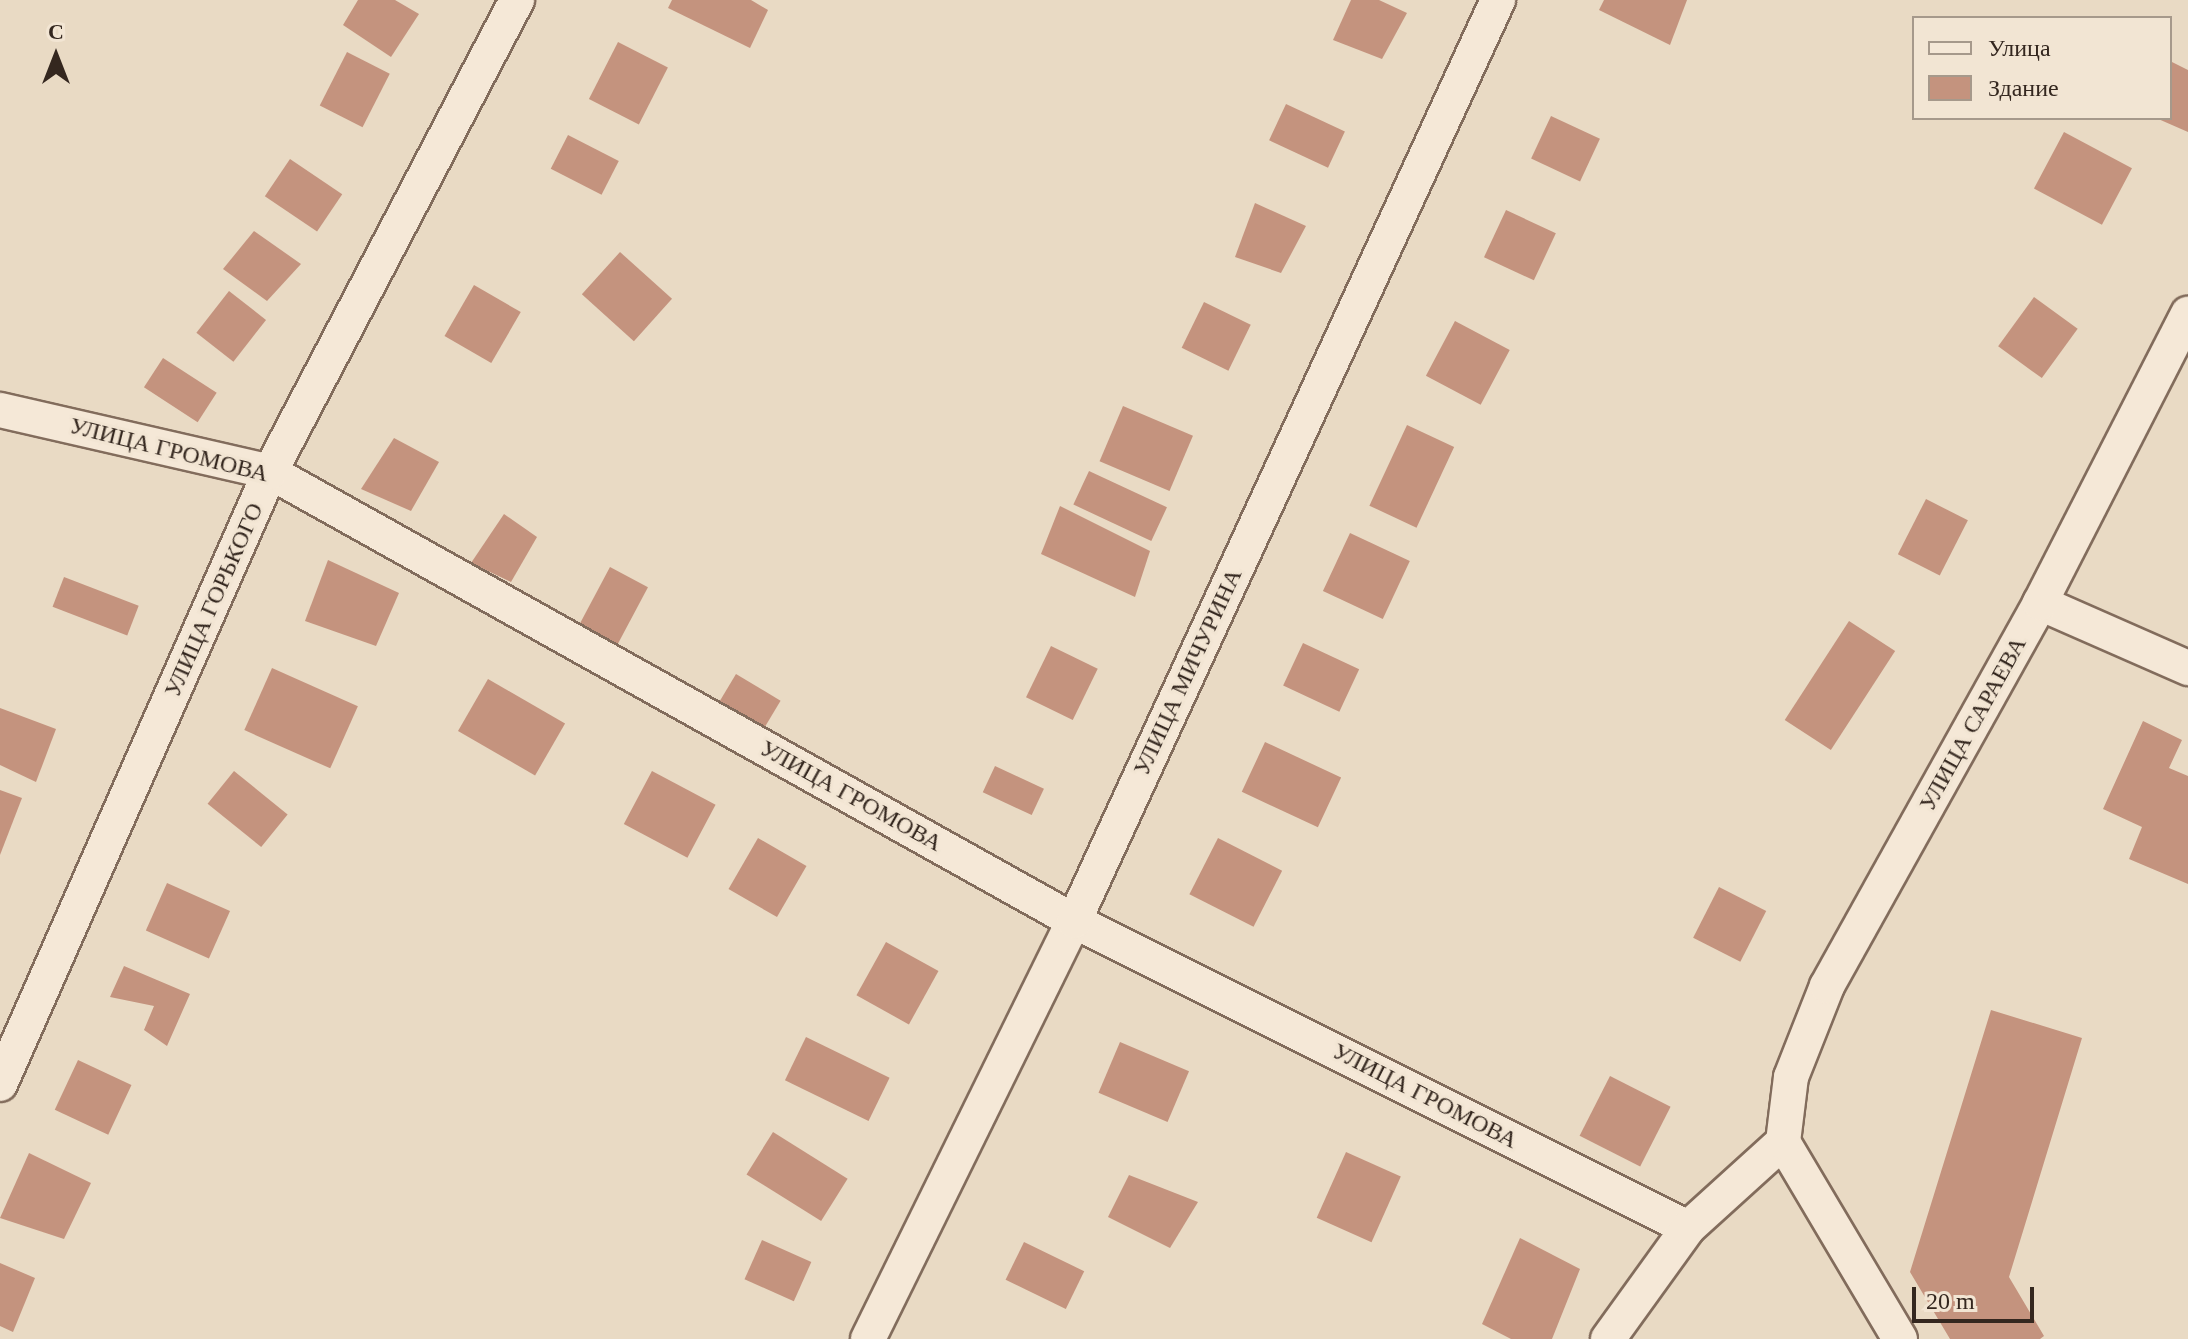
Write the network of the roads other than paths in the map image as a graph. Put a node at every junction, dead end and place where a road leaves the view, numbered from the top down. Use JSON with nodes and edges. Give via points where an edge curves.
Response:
{"nodes":[{"id":1,"x":517,"y":0,"type":"edge"},
{"id":2,"x":1498,"y":0,"type":"edge"},
{"id":3,"x":2188,"y":314,"type":"edge"},
{"id":4,"x":0,"y":410,"type":"edge"},
{"id":5,"x":270,"y":472,"type":"junction"},
{"id":6,"x":2040,"y":603,"type":"junction"},
{"id":7,"x":2188,"y":668,"type":"edge"},
{"id":8,"x":1074,"y":921,"type":"junction"},
{"id":9,"x":0,"y":1084,"type":"edge"},
{"id":10,"x":1783,"y":1142,"type":"junction"},
{"id":11,"x":1688,"y":1228,"type":"junction"},
{"id":12,"x":868,"y":1339,"type":"edge"},
{"id":13,"x":1608,"y":1339,"type":"edge"},
{"id":14,"x":1900,"y":1339,"type":"edge"}],
"edges":[{"from":1,"to":5,"type":"street","name":"УЛИЦА ГОРЬКОГО"},
{"from":2,"to":8,"type":"street","name":"УЛИЦА МИЧУРИНА"},
{"from":3,"to":6,"type":"street","name":"УЛИЦА САРАЕВА"},
{"from":4,"to":5,"type":"street","name":"УЛИЦА ГРОМОВА"},
{"from":5,"to":8,"type":"street","name":"УЛИЦА ГРОМОВА"},
{"from":5,"to":9,"type":"street","name":"УЛИЦА ГОРЬКОГО"},
{"from":6,"to":7,"type":"street"},
{"from":6,"to":10,"type":"street","name":"УЛИЦА САРАЕВА","via":[[1827,986],[1791,1077]]},
{"from":8,"to":11,"type":"street","name":"УЛИЦА ГРОМОВА"},
{"from":8,"to":12,"type":"street","name":"УЛИЦА МИЧУРИНА"},
{"from":10,"to":11,"type":"street"},
{"from":10,"to":14,"type":"street"},
{"from":11,"to":13,"type":"street"}]}
